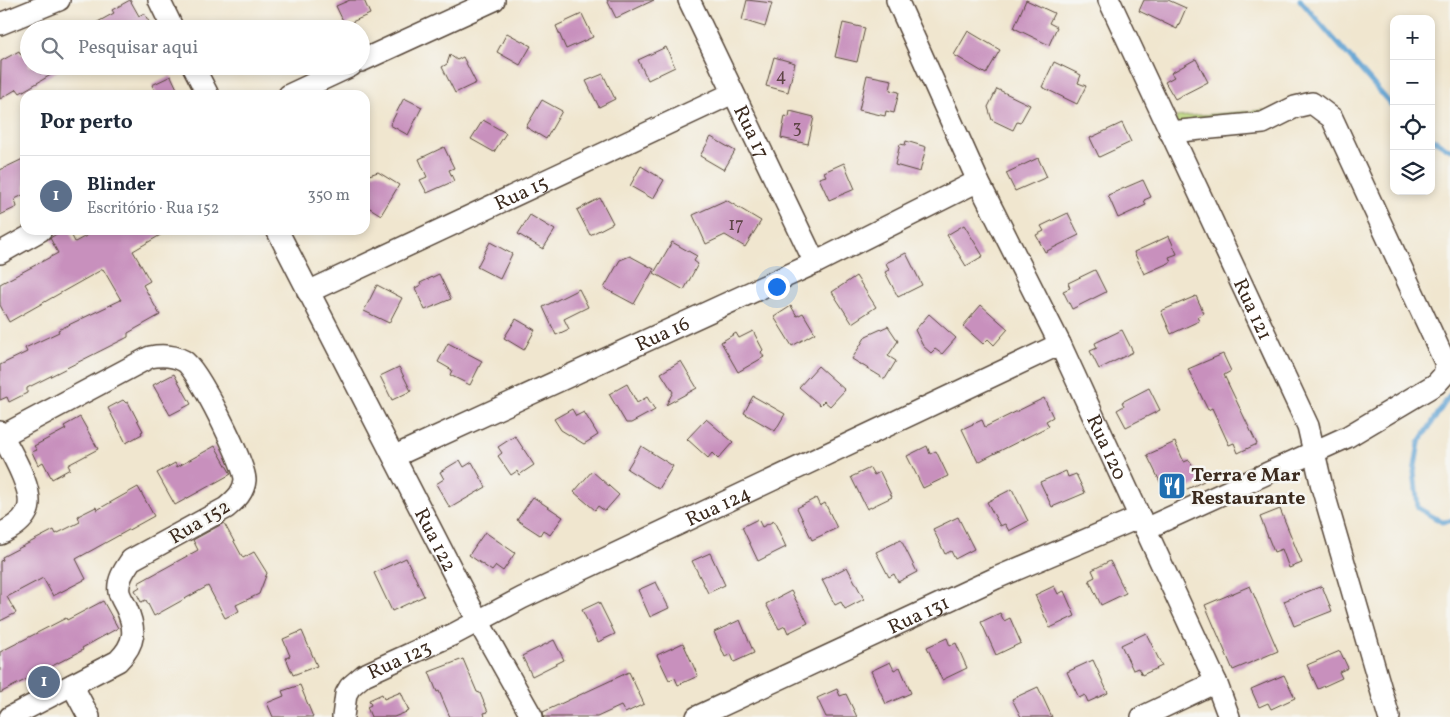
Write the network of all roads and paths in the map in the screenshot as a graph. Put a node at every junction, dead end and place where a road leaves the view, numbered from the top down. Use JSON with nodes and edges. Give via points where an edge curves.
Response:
{"nodes":[{"id":1,"x":59,"y":0,"type":"edge"},
{"id":2,"x":159,"y":0,"type":"edge"},
{"id":3,"x":494,"y":0,"type":"edge"},
{"id":4,"x":689,"y":0,"type":"edge"},
{"id":5,"x":897,"y":0,"type":"edge"},
{"id":6,"x":1109,"y":0,"type":"edge"},
{"id":7,"x":169,"y":20,"type":"edge"},
{"id":8,"x":0,"y":24,"type":"edge"},
{"id":9,"x":370,"y":57,"type":"edge"},
{"id":10,"x":198,"y":75,"type":"edge"},
{"id":11,"x":332,"y":75,"type":"edge"},
{"id":12,"x":205,"y":90,"type":"edge"},
{"id":13,"x":300,"y":90,"type":"edge"},
{"id":14,"x":733,"y":93,"type":"junction"},
{"id":15,"x":1170,"y":132,"type":"junction"},
{"id":16,"x":978,"y":181,"type":"junction"},
{"id":17,"x":32,"y":235,"type":"edge"},
{"id":18,"x":280,"y":235,"type":"edge"},
{"id":19,"x":0,"y":253,"type":"edge"},
{"id":20,"x":815,"y":264,"type":"junction"},
{"id":21,"x":308,"y":292,"type":"junction"},
{"id":22,"x":1060,"y":344,"type":"junction"},
{"id":23,"x":1,"y":434,"type":"edge"},
{"id":24,"x":1314,"y":452,"type":"junction"},
{"id":25,"x":395,"y":456,"type":"junction"},
{"id":26,"x":1142,"y":523,"type":"junction"},
{"id":27,"x":0,"y":534,"type":"edge"},
{"id":28,"x":478,"y":620,"type":"junction"},
{"id":29,"x":1216,"y":682,"type":"junction"},
{"id":30,"x":72,"y":685,"type":"junction"},
{"id":31,"x":10,"y":717,"type":"edge"},
{"id":32,"x":89,"y":717,"type":"edge"},
{"id":33,"x":343,"y":717,"type":"edge"},
{"id":34,"x":532,"y":717,"type":"edge"},
{"id":35,"x":697,"y":717,"type":"edge"},
{"id":36,"x":1142,"y":717,"type":"edge"},
{"id":37,"x":1229,"y":717,"type":"edge"},
{"id":38,"x":1389,"y":717,"type":"edge"}],
"edges":[{"from":1,"to":8,"type":"street"},
{"from":2,"to":7,"type":"street"},
{"from":3,"to":9,"type":"street"},
{"from":4,"to":14,"type":"street","name":"Rua 17"},
{"from":5,"to":16,"type":"street"},
{"from":6,"to":15,"type":"street","name":"Rua 121"},
{"from":10,"to":12,"type":"street"},
{"from":11,"to":13,"type":"street"},
{"from":14,"to":20,"type":"street","name":"Rua 17"},
{"from":14,"to":21,"type":"street","name":"Rua 15"},
{"from":15,"to":24,"type":"street","name":"Rua 121","via":[[1308,426]]},
{"from":15,"to":24,"type":"street","via":[[1263,123],[1295,107],[1312,103],[1323,109],[1332,118],[1441,350],[1446,364],[1444,375],[1436,384],[1347,437]]},
{"from":16,"to":20,"type":"street","name":"Rua 16"},
{"from":16,"to":22,"type":"street","name":"Rua 120"},
{"from":17,"to":19,"type":"street"},
{"from":18,"to":21,"type":"street"},
{"from":20,"to":25,"type":"street","name":"Rua 16"},
{"from":21,"to":25,"type":"street"},
{"from":22,"to":26,"type":"street","name":"Rua 120"},
{"from":22,"to":28,"type":"street","name":"Rua 124"},
{"from":23,"to":27,"type":"street","via":[[27,485],[30,499],[27,514]]},
{"from":23,"to":30,"type":"street","name":"Rua 152","via":[[150,357],[165,355],[184,361],[196,373],[244,470],[243,490],[226,508],[132,560],[119,581],[119,592],[132,620],[129,650],[118,661]]},
{"from":24,"to":26,"type":"street"},
{"from":24,"to":38,"type":"street","name":"Rua 121"},
{"from":25,"to":28,"type":"street","name":"Rua 122"},
{"from":26,"to":29,"type":"street","name":"Rua 120"},
{"from":26,"to":35,"type":"street","name":"Rua 131","via":[[996,578]]},
{"from":28,"to":33,"type":"street","name":"Rua 123","via":[[357,681],[346,694]]},
{"from":28,"to":34,"type":"street"},
{"from":29,"to":36,"type":"street"},
{"from":29,"to":37,"type":"street","name":"Rua 120"},
{"from":30,"to":31,"type":"street","name":"Rua 152"},
{"from":30,"to":32,"type":"street"}]}
